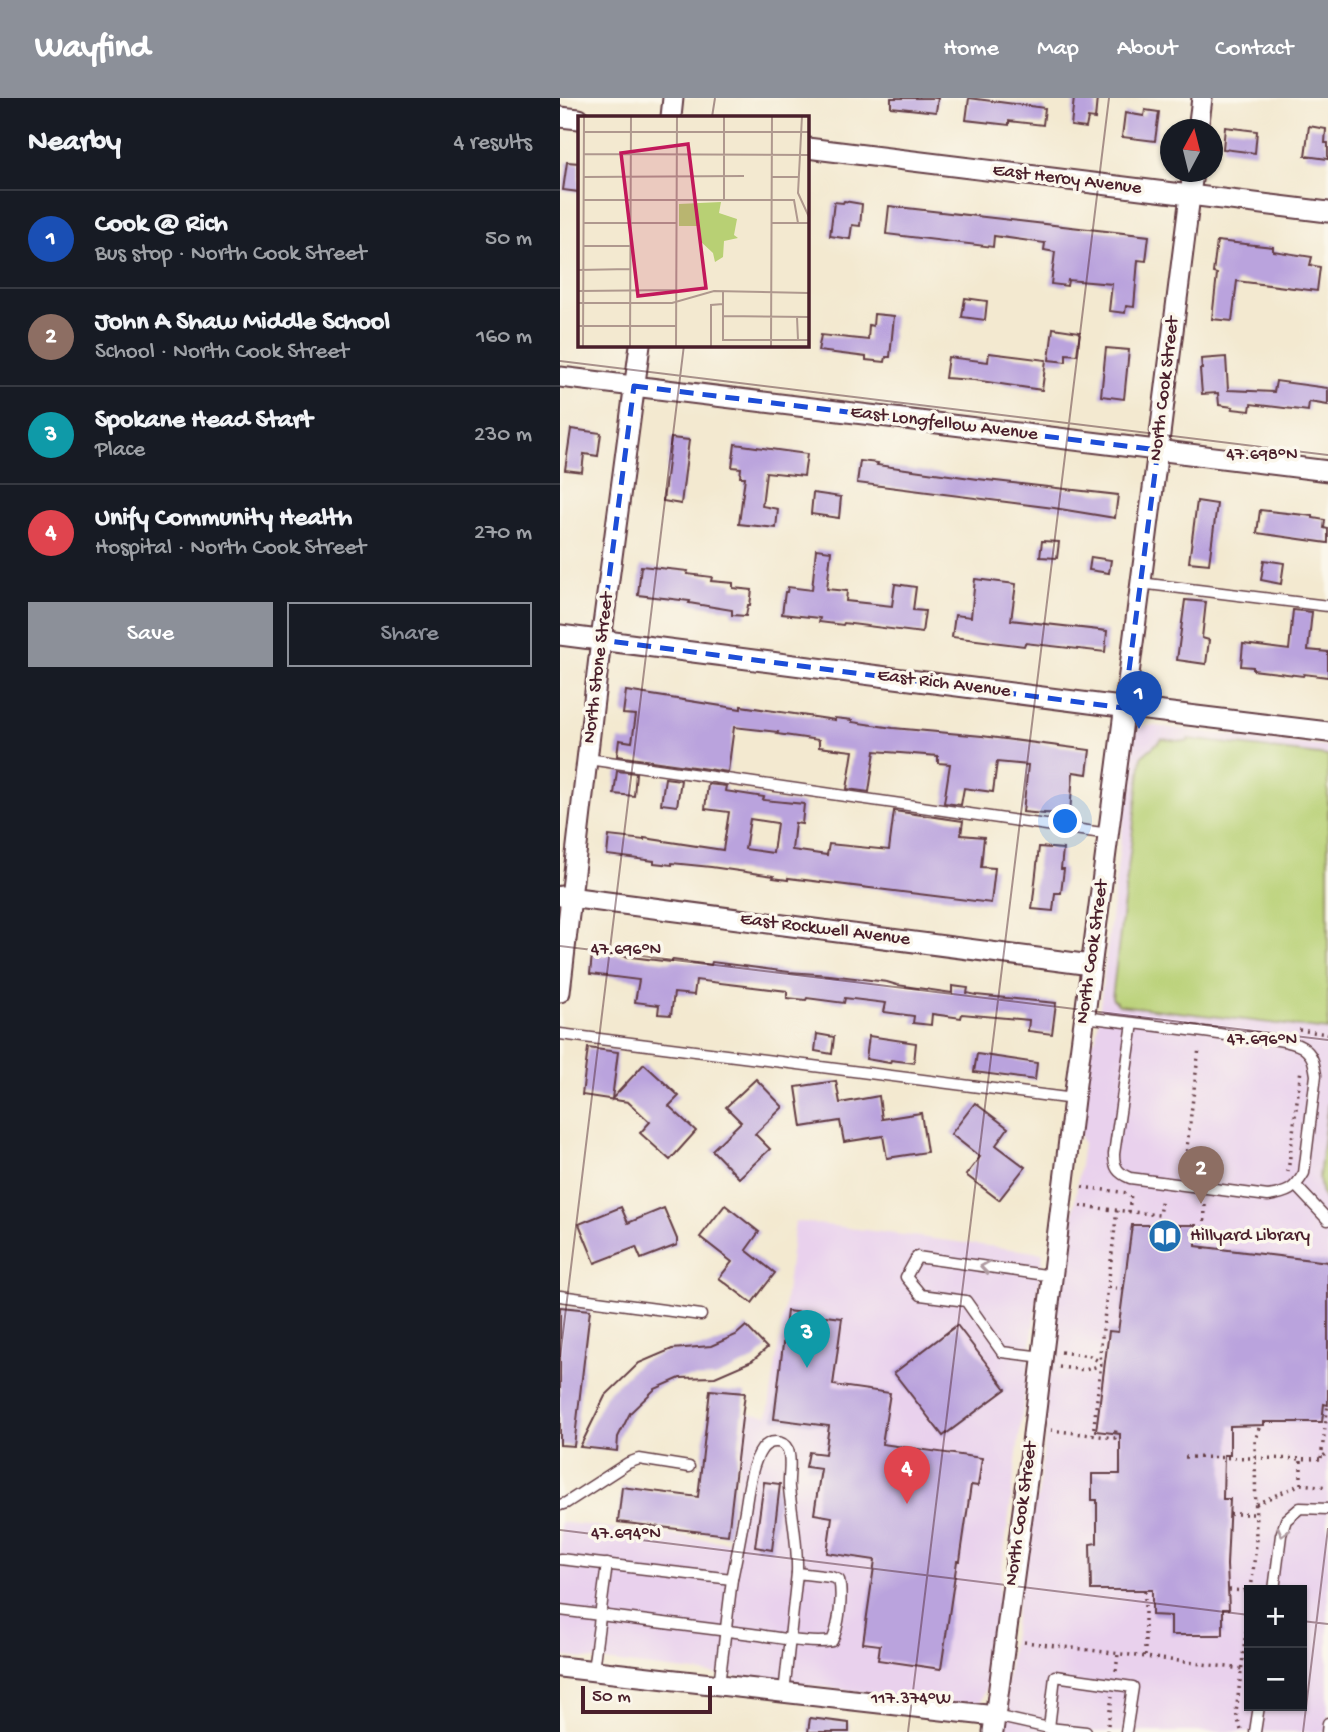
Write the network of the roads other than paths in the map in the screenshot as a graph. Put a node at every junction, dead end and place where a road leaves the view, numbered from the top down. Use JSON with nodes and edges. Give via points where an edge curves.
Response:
{"nodes":[{"id":1,"x":673,"y":98,"type":"edge"},
{"id":2,"x":1202,"y":98,"type":"edge"},
{"id":3,"x":671,"y":116,"type":"edge"},
{"id":4,"x":560,"y":117,"type":"edge"},
{"id":5,"x":578,"y":119,"type":"edge"},
{"id":6,"x":1199,"y":119,"type":"edge"},
{"id":7,"x":808,"y":148,"type":"edge"},
{"id":8,"x":1191,"y":182,"type":"edge"},
{"id":9,"x":1189,"y":196,"type":"junction"},
{"id":10,"x":1328,"y":212,"type":"edge"},
{"id":11,"x":640,"y":346,"type":"edge"},
{"id":12,"x":560,"y":377,"type":"edge"},
{"id":13,"x":634,"y":386,"type":"junction"},
{"id":14,"x":1158,"y":450,"type":"junction"},
{"id":15,"x":1328,"y":471,"type":"edge"},
{"id":16,"x":1140,"y":583,"type":"junction"},
{"id":17,"x":1328,"y":606,"type":"edge"},
{"id":18,"x":560,"y":635,"type":"edge"},
{"id":19,"x":601,"y":640,"type":"junction"},
{"id":20,"x":1124,"y":708,"type":"junction"},
{"id":21,"x":1328,"y":732,"type":"edge"},
{"id":22,"x":589,"y":759,"type":"junction"},
{"id":23,"x":1109,"y":834,"type":"junction"},
{"id":24,"x":566,"y":896,"type":"edge"},
{"id":25,"x":1091,"y":965,"type":"junction"},
{"id":26,"x":560,"y":992,"type":"edge"},
{"id":27,"x":1084,"y":1017,"type":"junction"},
{"id":28,"x":1133,"y":1023,"type":"junction"},
{"id":29,"x":560,"y":1034,"type":"edge"},
{"id":30,"x":1074,"y":1099,"type":"junction"},
{"id":31,"x":1296,"y":1186,"type":"junction"},
{"id":32,"x":1328,"y":1220,"type":"edge"},
{"id":33,"x":1053,"y":1276,"type":"junction"},
{"id":34,"x":560,"y":1296,"type":"edge"},
{"id":35,"x":701,"y":1315,"type":"dead end"},
{"id":36,"x":1054,"y":1359,"type":"junction"},
{"id":37,"x":689,"y":1466,"type":"dead end"},
{"id":38,"x":560,"y":1505,"type":"edge"},
{"id":39,"x":1328,"y":1509,"type":"edge"},
{"id":40,"x":560,"y":1559,"type":"edge"},
{"id":41,"x":607,"y":1564,"type":"junction"},
{"id":42,"x":797,"y":1573,"type":"junction"},
{"id":43,"x":732,"y":1579,"type":"junction"},
{"id":44,"x":1275,"y":1585,"type":"edge"},
{"id":45,"x":560,"y":1610,"type":"edge"},
{"id":46,"x":601,"y":1615,"type":"junction"},
{"id":47,"x":726,"y":1631,"type":"junction"},
{"id":48,"x":790,"y":1639,"type":"junction"},
{"id":49,"x":560,"y":1667,"type":"edge"},
{"id":50,"x":593,"y":1670,"type":"junction"},
{"id":51,"x":719,"y":1685,"type":"junction"},
{"id":52,"x":784,"y":1693,"type":"junction"},
{"id":53,"x":1258,"y":1711,"type":"edge"},
{"id":54,"x":994,"y":1724,"type":"edge"},
{"id":55,"x":1328,"y":1725,"type":"edge"},
{"id":56,"x":1049,"y":1728,"type":"junction"},
{"id":57,"x":1086,"y":1732,"type":"edge"},
{"id":58,"x":1126,"y":1732,"type":"edge"},
{"id":59,"x":1255,"y":1732,"type":"edge"},
{"id":60,"x":1327,"y":1732,"type":"edge"}],
"edges":[{"from":1,"to":3,"type":"street"},
{"from":2,"to":6,"type":"street"},
{"from":4,"to":5,"type":"street"},
{"from":7,"to":9,"type":"street","name":"East Heroy Avenue"},
{"from":8,"to":9,"type":"street","name":"North Cook Street"},
{"from":9,"to":10,"type":"street","name":"East Heroy Avenue"},
{"from":9,"to":14,"type":"street","name":"North Cook Street"},
{"from":11,"to":13,"type":"street","name":"North Stone Street"},
{"from":12,"to":13,"type":"street","name":"East Longfellow Avenue"},
{"from":13,"to":14,"type":"street","name":"East Longfellow Avenue"},
{"from":13,"to":19,"type":"street","name":"North Stone Street"},
{"from":14,"to":15,"type":"street","name":"East Longfellow Avenue"},
{"from":14,"to":16,"type":"street","name":"North Cook Street"},
{"from":16,"to":17,"type":"lane"},
{"from":16,"to":20,"type":"street","name":"North Cook Street"},
{"from":18,"to":19,"type":"street","name":"East Rich Avenue"},
{"from":19,"to":20,"type":"street","name":"East Rich Avenue"},
{"from":19,"to":22,"type":"street","name":"North Stone Street"},
{"from":20,"to":21,"type":"street","name":"East Rich Avenue"},
{"from":20,"to":23,"type":"street","name":"North Cook Street"},
{"from":22,"to":23,"type":"lane"},
{"from":22,"to":24,"type":"street","name":"North Stone Street"},
{"from":23,"to":25,"type":"street","name":"North Cook Street"},
{"from":24,"to":25,"type":"street","name":"East Rockwell Avenue"},
{"from":24,"to":26,"type":"street","name":"North Stone Street"},
{"from":25,"to":27,"type":"street","name":"North Cook Street"},
{"from":27,"to":28,"type":"lane"},
{"from":27,"to":30,"type":"street","name":"North Cook Street"},
{"from":28,"to":31,"type":"lane","via":[[1294,1043],[1305,1049],[1316,1074],[1304,1173]]},
{"from":28,"to":31,"type":"lane","via":[[1114,1154],[1120,1174],[1268,1196]]},
{"from":29,"to":30,"type":"lane"},
{"from":30,"to":33,"type":"street","name":"North Cook Street"},
{"from":31,"to":32,"type":"lane"},
{"from":33,"to":36,"type":"street","name":"North Cook Street"},
{"from":33,"to":36,"type":"lane","one_way":true,"via":[[917,1257],[906,1277],[920,1295],[966,1301],[1002,1352]]},
{"from":34,"to":35,"type":"lane"},
{"from":36,"to":54,"type":"street","name":"North Cook Street"},
{"from":37,"to":38,"type":"lane","via":[[639,1459]]},
{"from":39,"to":44,"type":"lane","one_way":true,"via":[[1300,1508],[1286,1520]]},
{"from":40,"to":41,"type":"lane"},
{"from":41,"to":43,"type":"lane"},
{"from":41,"to":46,"type":"lane"},
{"from":42,"to":43,"type":"lane","via":[[788,1450],[776,1441],[764,1446],[750,1480]]},
{"from":42,"to":48,"type":"lane"},
{"from":42,"to":48,"type":"lane","via":[[839,1580],[840,1600],[832,1640]]},
{"from":43,"to":47,"type":"lane"},
{"from":45,"to":46,"type":"lane"},
{"from":46,"to":47,"type":"lane"},
{"from":46,"to":50,"type":"lane"},
{"from":47,"to":48,"type":"lane"},
{"from":47,"to":51,"type":"lane"},
{"from":48,"to":52,"type":"lane"},
{"from":49,"to":50,"type":"street"},
{"from":50,"to":51,"type":"street"},
{"from":51,"to":52,"type":"street"},
{"from":52,"to":54,"type":"street"},
{"from":53,"to":59,"type":"lane"},
{"from":54,"to":56,"type":"lane"},
{"from":55,"to":60,"type":"lane"},
{"from":56,"to":57,"type":"lane"},
{"from":56,"to":58,"type":"lane","via":[[1055,1676],[1133,1687]]}]}
